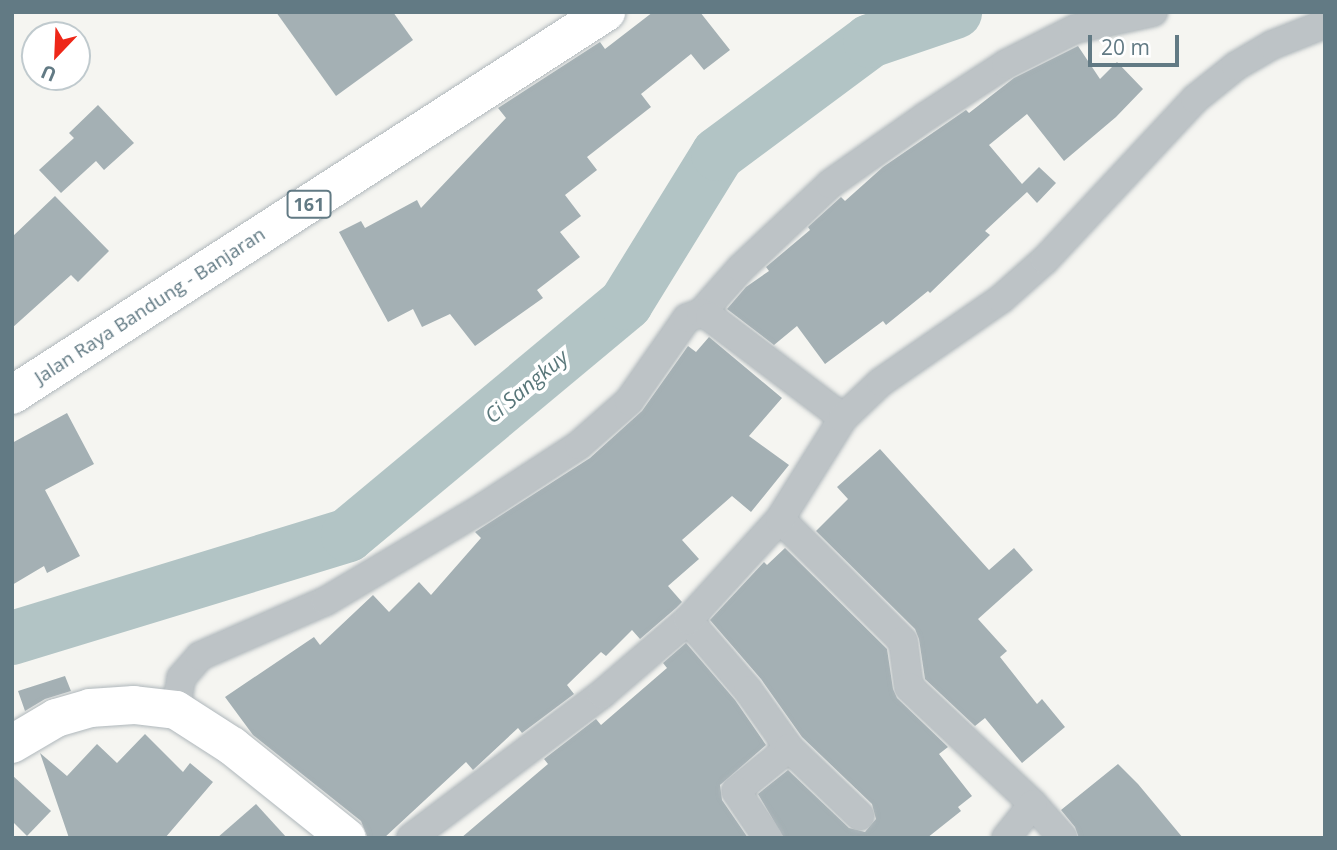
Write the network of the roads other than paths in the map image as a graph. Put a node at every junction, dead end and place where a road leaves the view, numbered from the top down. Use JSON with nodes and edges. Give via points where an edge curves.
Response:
{"nodes":[{"id":1,"x":606,"y":12,"type":"edge"},
{"id":2,"x":1153,"y":12,"type":"edge"},
{"id":3,"x":1325,"y":23,"type":"edge"},
{"id":4,"x":701,"y":313,"type":"junction"},
{"id":5,"x":12,"y":396,"type":"edge"},
{"id":6,"x":843,"y":418,"type":"junction"},
{"id":7,"x":780,"y":519,"type":"junction"},
{"id":8,"x":688,"y":620,"type":"junction"},
{"id":9,"x":176,"y":710,"type":"junction"},
{"id":10,"x":12,"y":744,"type":"edge"},
{"id":11,"x":789,"y":748,"type":"junction"},
{"id":12,"x":1033,"y":804,"type":"junction"},
{"id":13,"x":860,"y":816,"type":"dead end"},
{"id":14,"x":346,"y":838,"type":"edge"},
{"id":15,"x":411,"y":838,"type":"edge"},
{"id":16,"x":768,"y":838,"type":"edge"},
{"id":17,"x":1006,"y":838,"type":"edge"},
{"id":18,"x":1063,"y":838,"type":"edge"}],
"edges":[{"from":1,"to":5,"type":"main road","name":"Jalan Raya Bandung - Banjaran","number":"161"},
{"from":2,"to":4,"type":"street","via":[[1075,29],[1006,64],[925,117],[830,184],[741,268]]},
{"from":3,"to":6,"type":"street","via":[[1236,66],[1195,99],[1045,260],[1000,299],[881,382]]},
{"from":4,"to":6,"type":"street"},
{"from":4,"to":9,"type":"street","via":[[687,318],[629,401],[579,445],[326,600],[200,656],[181,678]]},
{"from":6,"to":7,"type":"street"},
{"from":7,"to":8,"type":"street"},
{"from":7,"to":12,"type":"street","via":[[903,641],[909,687]]},
{"from":8,"to":11,"type":"street","via":[[748,690]]},
{"from":8,"to":15,"type":"street","via":[[602,694]]},
{"from":9,"to":10,"type":"main road","via":[[134,705],[90,708],[56,718]]},
{"from":9,"to":14,"type":"main road","via":[[232,746]]},
{"from":11,"to":13,"type":"street"},
{"from":11,"to":16,"type":"street","via":[[736,791]]},
{"from":12,"to":17,"type":"street"},
{"from":12,"to":18,"type":"street"}]}
